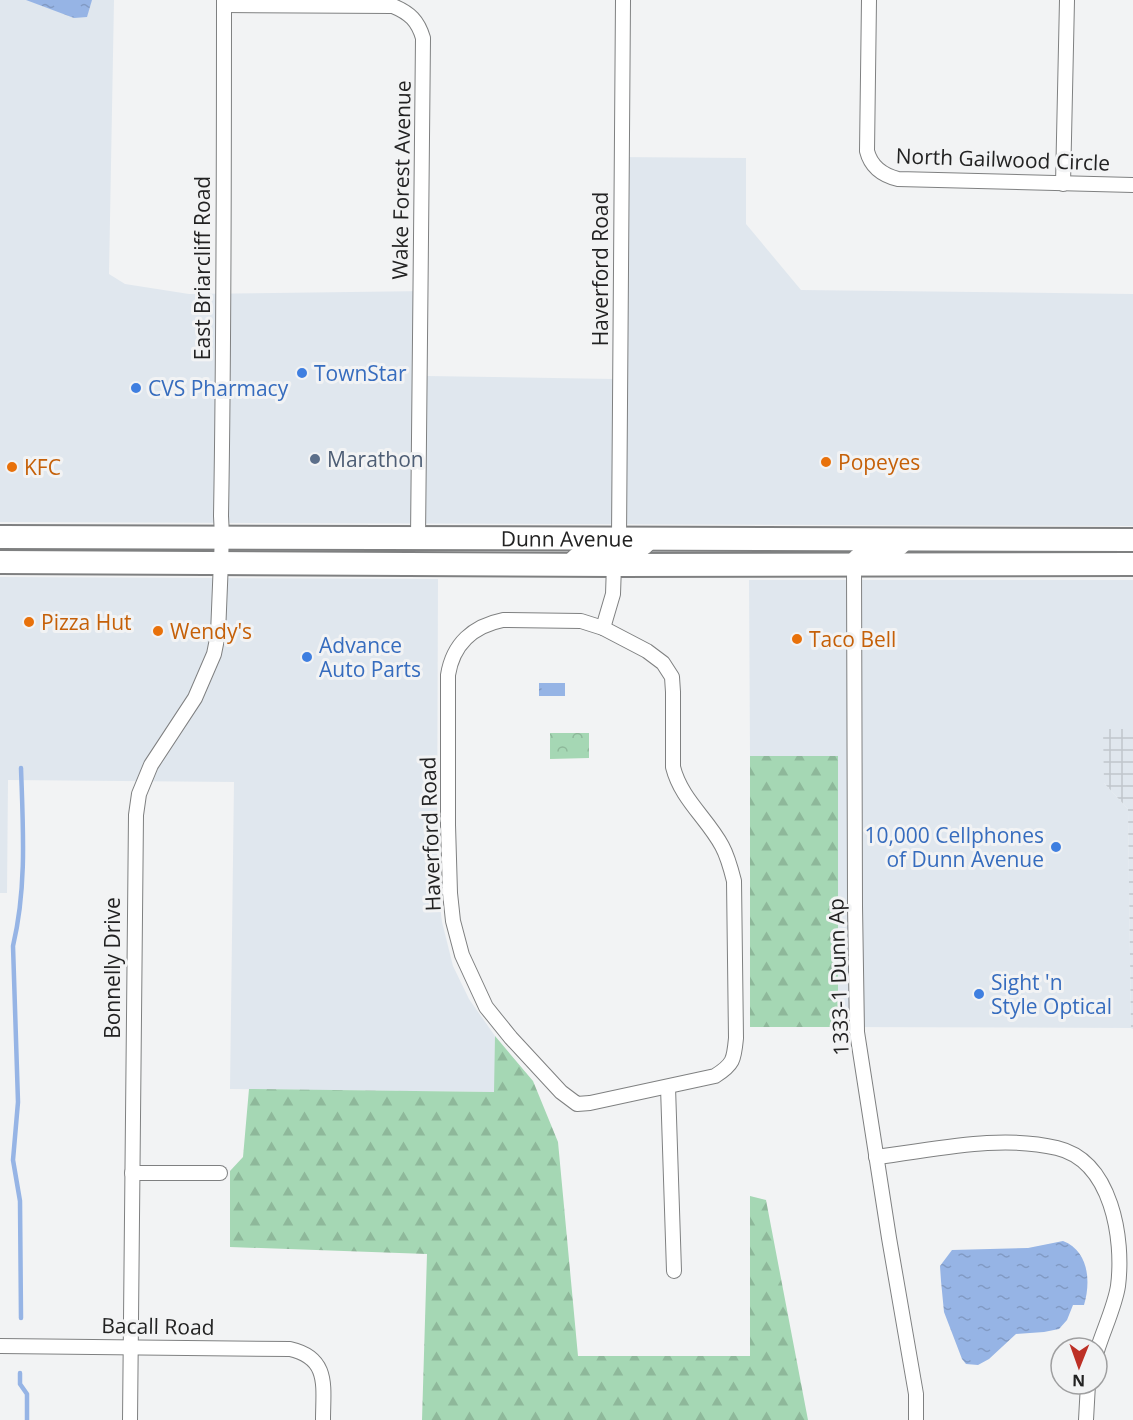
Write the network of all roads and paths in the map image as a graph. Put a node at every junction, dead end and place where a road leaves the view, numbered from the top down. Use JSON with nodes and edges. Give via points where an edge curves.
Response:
{"nodes":[{"id":1,"x":623,"y":0,"type":"edge"},
{"id":2,"x":869,"y":0,"type":"edge"},
{"id":3,"x":1067,"y":0,"type":"edge"},
{"id":4,"x":224,"y":2,"type":"edge"},
{"id":5,"x":1063,"y":184,"type":"junction"},
{"id":6,"x":1133,"y":185,"type":"edge"},
{"id":7,"x":222,"y":536,"type":"junction"},
{"id":8,"x":0,"y":537,"type":"edge"},
{"id":9,"x":418,"y":538,"type":"junction"},
{"id":10,"x":619,"y":538,"type":"junction"},
{"id":11,"x":650,"y":538,"type":"junction"},
{"id":12,"x":906,"y":539,"type":"junction"},
{"id":13,"x":1133,"y":540,"type":"edge"},
{"id":14,"x":1133,"y":555,"type":"edge"},
{"id":15,"x":0,"y":562,"type":"edge"},
{"id":16,"x":221,"y":563,"type":"junction"},
{"id":17,"x":571,"y":564,"type":"junction"},
{"id":18,"x":854,"y":564,"type":"junction"},
{"id":19,"x":1103,"y":564,"type":"junction"},
{"id":20,"x":1133,"y":564,"type":"edge"},
{"id":21,"x":614,"y":565,"type":"junction"},
{"id":22,"x":603,"y":628,"type":"junction"},
{"id":23,"x":668,"y":1087,"type":"junction"},
{"id":24,"x":876,"y":1157,"type":"junction"},
{"id":25,"x":132,"y":1173,"type":"junction"},
{"id":26,"x":220,"y":1173,"type":"dead end"},
{"id":27,"x":674,"y":1271,"type":"dead end"},
{"id":28,"x":1102,"y":1336,"type":"edge"},
{"id":29,"x":0,"y":1346,"type":"edge"},
{"id":30,"x":130,"y":1347,"type":"junction"},
{"id":31,"x":1087,"y":1396,"type":"edge"},
{"id":32,"x":130,"y":1420,"type":"edge"},
{"id":33,"x":323,"y":1420,"type":"edge"},
{"id":34,"x":916,"y":1420,"type":"edge"},
{"id":35,"x":1086,"y":1420,"type":"edge"}],
"edges":[{"from":1,"to":10,"type":"street","name":"Haverford Road"},
{"from":2,"to":5,"type":"street","name":"North Gailwood Circle","via":[[866,141],[874,166],[898,179]]},
{"from":3,"to":5,"type":"street"},
{"from":4,"to":7,"type":"street","name":"East Briarcliff Road"},
{"from":4,"to":9,"type":"street","name":"Wake Forest Avenue","via":[[393,6],[405,10],[420,27],[423,38]]},
{"from":5,"to":6,"type":"street","name":"North Gailwood Circle"},
{"from":7,"to":8,"type":"main road","name":"Dunn Avenue"},
{"from":7,"to":9,"type":"main road","name":"Dunn Avenue"},
{"from":7,"to":16,"type":"street","name":"Bonnelly Drive"},
{"from":9,"to":10,"type":"main road","name":"Dunn Avenue"},
{"from":10,"to":11,"type":"main road","name":"Dunn Avenue"},
{"from":10,"to":17,"type":"main road","via":[[613,548],[581,555]]},
{"from":11,"to":12,"type":"main road","name":"Dunn Avenue"},
{"from":11,"to":21,"type":"main road","via":[[642,548],[618,554]]},
{"from":12,"to":13,"type":"main road","name":"Dunn Avenue"},
{"from":12,"to":18,"type":"main road","via":[[895,549],[863,555]]},
{"from":14,"to":19,"type":"main road"},
{"from":15,"to":16,"type":"main road","name":"Dunn Avenue"},
{"from":16,"to":17,"type":"main road","name":"Dunn Avenue"},
{"from":16,"to":25,"type":"street","name":"Bonnelly Drive","via":[[214,654],[195,698],[151,765],[139,794]]},
{"from":17,"to":21,"type":"main road","name":"Dunn Avenue"},
{"from":18,"to":19,"type":"main road","name":"Dunn Avenue"},
{"from":18,"to":21,"type":"main road","name":"Dunn Avenue"},
{"from":18,"to":24,"type":"street","name":"1333-1 Dunn Ap","via":[[857,1032]]},
{"from":19,"to":20,"type":"main road","name":"Dunn Avenue"},
{"from":21,"to":22,"type":"street","via":[[613,594]]},
{"from":22,"to":23,"type":"street","name":"Haverford Road","via":[[647,651],[663,663],[672,677],[675,776],[684,795],[721,844],[734,881],[735,1058],[715,1076]]},
{"from":22,"to":23,"type":"street","name":"Haverford Road","via":[[581,621],[503,620],[467,635],[457,649],[448,675],[448,825],[453,921],[462,955],[486,1007],[561,1092],[577,1104]]},
{"from":23,"to":27,"type":"street"},
{"from":24,"to":28,"type":"street","via":[[1017,1143],[1058,1148],[1076,1155],[1106,1191],[1116,1221],[1118,1287]]},
{"from":24,"to":34,"type":"street","name":"1333-1 Dunn Ap","via":[[916,1394]]},
{"from":25,"to":26,"type":"street"},
{"from":25,"to":30,"type":"street","name":"Bonnelly Drive"},
{"from":29,"to":30,"type":"street","name":"Bacall Road"},
{"from":30,"to":32,"type":"street","name":"Bonnelly Drive"},
{"from":30,"to":33,"type":"street","name":"Bacall Road","via":[[302,1352],[314,1359],[321,1370]]},
{"from":31,"to":35,"type":"street"}]}
